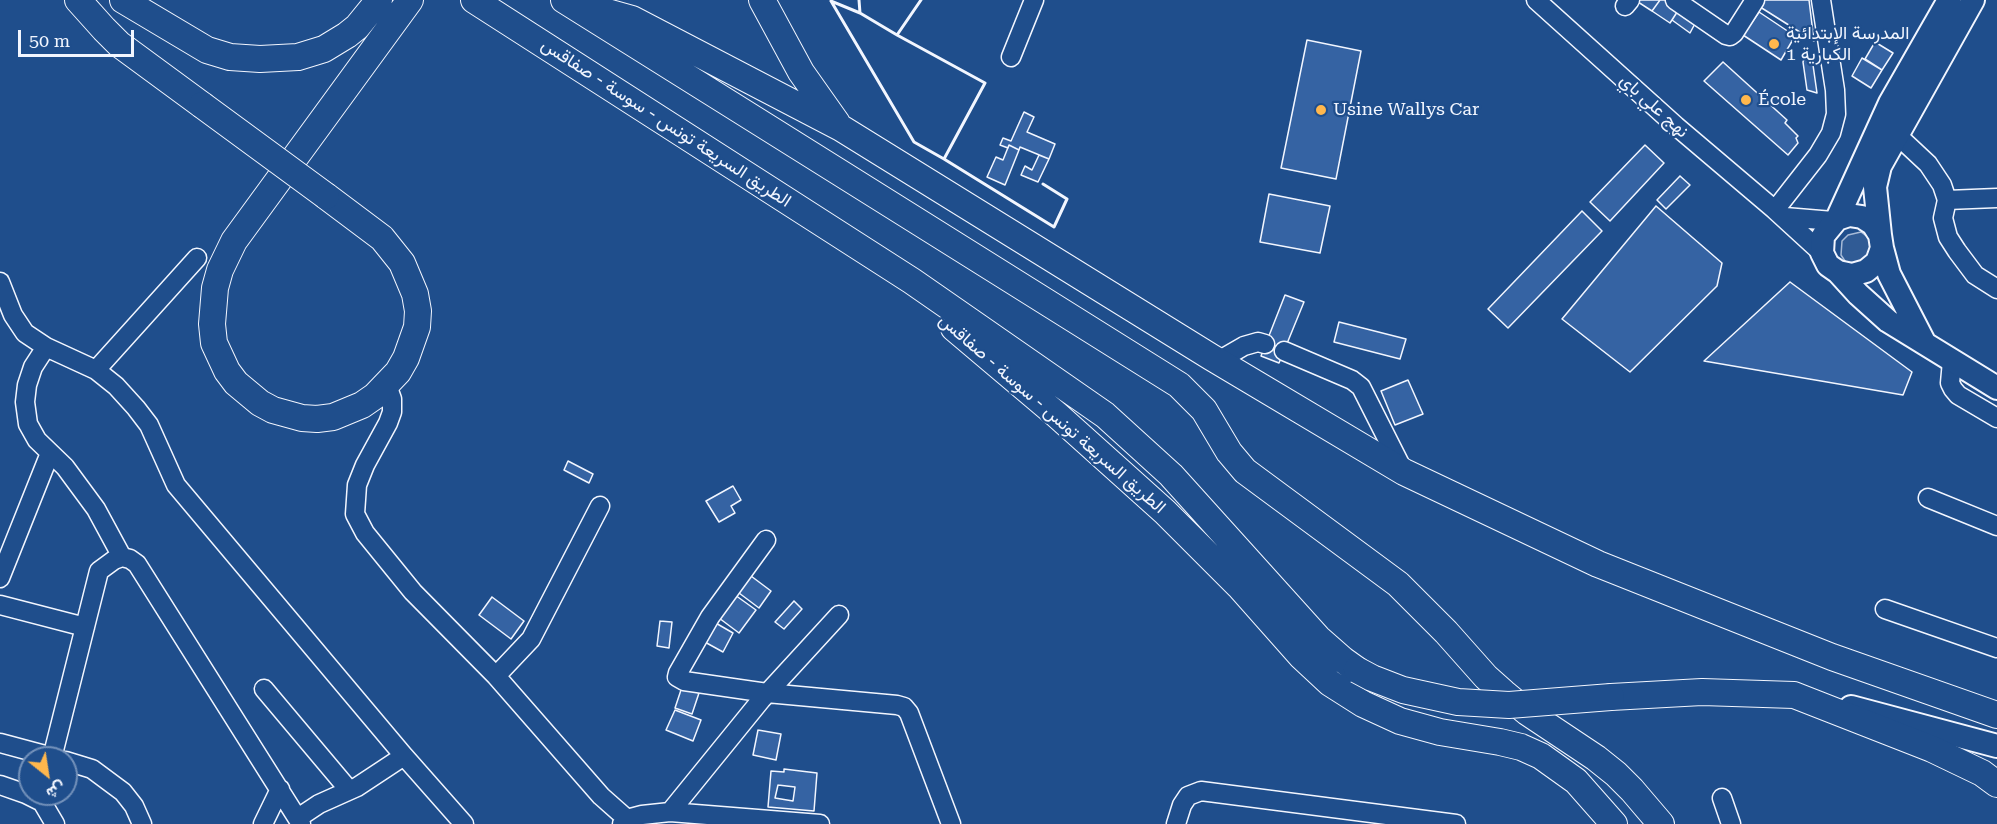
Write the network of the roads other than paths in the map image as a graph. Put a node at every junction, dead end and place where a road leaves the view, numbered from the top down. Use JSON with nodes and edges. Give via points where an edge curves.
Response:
{"nodes":[{"id":1,"x":78,"y":0,"type":"edge"},
{"id":2,"x":123,"y":0,"type":"edge"},
{"id":3,"x":379,"y":0,"type":"edge"},
{"id":4,"x":410,"y":0,"type":"edge"},
{"id":5,"x":474,"y":0,"type":"edge"},
{"id":6,"x":564,"y":0,"type":"edge"},
{"id":7,"x":762,"y":0,"type":"edge"},
{"id":8,"x":1034,"y":0,"type":"edge"},
{"id":9,"x":1536,"y":0,"type":"edge"},
{"id":10,"x":1675,"y":0,"type":"edge"},
{"id":11,"x":1755,"y":0,"type":"edge"},
{"id":12,"x":1821,"y":0,"type":"edge"},
{"id":13,"x":1949,"y":0,"type":"edge"},
{"id":14,"x":1973,"y":0,"type":"edge"},
{"id":15,"x":586,"y":13,"type":"junction"},
{"id":16,"x":1011,"y":57,"type":"dead end"},
{"id":17,"x":841,"y":128,"type":"junction"},
{"id":18,"x":1897,"y":135,"type":"junction"},
{"id":19,"x":1997,"y":198,"type":"edge"},
{"id":20,"x":1947,"y":200,"type":"junction"},
{"id":21,"x":1780,"y":213,"type":"junction"},
{"id":22,"x":1835,"y":220,"type":"junction"},
{"id":23,"x":1881,"y":241,"type":"junction"},
{"id":24,"x":1822,"y":253,"type":"junction"},
{"id":25,"x":197,"y":258,"type":"dead end"},
{"id":26,"x":1838,"y":272,"type":"junction"},
{"id":27,"x":912,"y":281,"type":"junction"},
{"id":28,"x":0,"y":282,"type":"edge"},
{"id":29,"x":1997,"y":289,"type":"edge"},
{"id":30,"x":1265,"y":344,"type":"dead end"},
{"id":31,"x":1925,"y":344,"type":"junction"},
{"id":32,"x":46,"y":347,"type":"junction"},
{"id":33,"x":1284,"y":351,"type":"dead end"},
{"id":34,"x":1218,"y":361,"type":"junction"},
{"id":35,"x":1952,"y":361,"type":"junction"},
{"id":36,"x":96,"y":369,"type":"junction"},
{"id":37,"x":387,"y":385,"type":"junction"},
{"id":38,"x":1997,"y":388,"type":"edge"},
{"id":39,"x":1997,"y":418,"type":"edge"},
{"id":40,"x":50,"y":453,"type":"junction"},
{"id":41,"x":1404,"y":472,"type":"junction"},
{"id":42,"x":1928,"y":498,"type":"dead end"},
{"id":43,"x":600,"y":506,"type":"dead end"},
{"id":44,"x":1997,"y":526,"type":"edge"},
{"id":45,"x":766,"y":540,"type":"dead end"},
{"id":46,"x":122,"y":557,"type":"junction"},
{"id":47,"x":0,"y":578,"type":"edge"},
{"id":48,"x":0,"y":605,"type":"edge"},
{"id":49,"x":1885,"y":609,"type":"dead end"},
{"id":50,"x":839,"y":615,"type":"dead end"},
{"id":51,"x":85,"y":627,"type":"junction"},
{"id":52,"x":1997,"y":648,"type":"edge"},
{"id":53,"x":496,"y":676,"type":"junction"},
{"id":54,"x":264,"y":688,"type":"dead end"},
{"id":55,"x":767,"y":693,"type":"junction"},
{"id":56,"x":1794,"y":695,"type":"junction"},
{"id":57,"x":1997,"y":715,"type":"edge"},
{"id":58,"x":0,"y":743,"type":"edge"},
{"id":59,"x":60,"y":746,"type":"edge"},
{"id":60,"x":1997,"y":746,"type":"edge"},
{"id":61,"x":18,"y":748,"type":"edge"},
{"id":62,"x":404,"y":756,"type":"junction"},
{"id":63,"x":78,"y":765,"type":"edge"},
{"id":64,"x":1997,"y":784,"type":"edge"},
{"id":65,"x":0,"y":785,"type":"edge"},
{"id":66,"x":280,"y":789,"type":"junction"},
{"id":67,"x":349,"y":790,"type":"junction"},
{"id":68,"x":18,"y":791,"type":"edge"},
{"id":69,"x":1722,"y":798,"type":"dead end"},
{"id":70,"x":41,"y":806,"type":"edge"},
{"id":71,"x":47,"y":806,"type":"edge"},
{"id":72,"x":670,"y":812,"type":"junction"},
{"id":73,"x":299,"y":821,"type":"edge"},
{"id":74,"x":624,"y":822,"type":"edge"},
{"id":75,"x":36,"y":824,"type":"edge"},
{"id":76,"x":56,"y":824,"type":"edge"},
{"id":77,"x":142,"y":824,"type":"edge"},
{"id":78,"x":263,"y":824,"type":"edge"},
{"id":79,"x":464,"y":824,"type":"edge"},
{"id":80,"x":820,"y":824,"type":"edge"},
{"id":81,"x":951,"y":824,"type":"edge"},
{"id":82,"x":1176,"y":824,"type":"edge"},
{"id":83,"x":1456,"y":824,"type":"edge"},
{"id":84,"x":1614,"y":824,"type":"edge"},
{"id":85,"x":1661,"y":824,"type":"edge"},
{"id":86,"x":1731,"y":824,"type":"edge"}],
"edges":[{"from":1,"to":37,"type":"highway","bridge":true,"via":[[120,44],[382,238],[402,263],[418,311],[413,343]]},
{"from":2,"to":3,"type":"highway","via":[[207,50],[230,57],[260,59],[298,57],[324,49],[357,27]]},
{"from":4,"to":37,"type":"highway","via":[[234,241],[220,270],[213,306],[214,343],[227,371],[247,394],[273,410],[302,418],[333,417],[362,405]]},
{"from":5,"to":27,"type":"highway","name":"الطريق السريعة تونس - سوسة - صفاقس"},
{"from":6,"to":15,"type":"highway"},
{"from":7,"to":17,"type":"highway","via":[[795,62]]},
{"from":8,"to":16,"type":"street"},
{"from":9,"to":21,"type":"street","name":"نهج علي باي"},
{"from":10,"to":11,"type":"street","via":[[1730,36]]},
{"from":12,"to":21,"type":"street","via":[[1836,114],[1831,133]]},
{"from":13,"to":22,"type":"main road","via":[[1890,103]]},
{"from":14,"to":18,"type":"main road"},
{"from":15,"to":17,"type":"highway","via":[[624,16]]},
{"from":15,"to":85,"type":"highway","via":[[1179,385],[1204,410],[1245,471],[1398,584],[1504,693],[1616,774]]},
{"from":17,"to":34,"type":"highway"},
{"from":18,"to":20,"type":"street","via":[[1928,164]]},
{"from":18,"to":23,"type":"main road","via":[[1880,166],[1875,188]]},
{"from":19,"to":20,"type":"street"},
{"from":20,"to":29,"type":"street","via":[[1943,218],[1948,237],[1976,275]]},
{"from":21,"to":22,"type":"street"},
{"from":21,"to":24,"type":"street","name":"نهج علي باي"},
{"from":22,"to":23,"type":"main road","via":[[1849,215],[1862,217],[1873,224]]},
{"from":22,"to":24,"type":"main road","via":[[1823,236]]},
{"from":23,"to":26,"type":"main road","via":[[1877,262],[1866,271],[1852,275]]},
{"from":23,"to":31,"type":"main road","via":[[1889,274]]},
{"from":24,"to":26,"type":"main road","via":[[1828,265]]},
{"from":25,"to":36,"type":"street"},
{"from":26,"to":31,"type":"main road","via":[[1888,321]]},
{"from":27,"to":56,"type":"highway","bridge":true,"via":[[1076,394],[1132,438],[1171,475],[1318,638],[1371,678],[1403,690],[1458,702],[1509,705],[1702,692]]},
{"from":27,"to":84,"type":"highway","name":"الطريق السريعة تونس - سوسة - صفاقس","via":[[939,315],[1165,512],[1330,682],[1363,704],[1400,721],[1500,741],[1541,756],[1576,781]]},
{"from":28,"to":32,"type":"street","via":[[25,333]]},
{"from":30,"to":34,"type":"street","via":[[1244,346]]},
{"from":31,"to":35,"type":"main road"},
{"from":32,"to":36,"type":"street"},
{"from":32,"to":40,"type":"street","via":[[33,367],[25,402],[28,424]]},
{"from":33,"to":41,"type":"street","via":[[1361,387]]},
{"from":34,"to":41,"type":"highway"},
{"from":35,"to":38,"type":"main road"},
{"from":35,"to":39,"type":"street","via":[[1953,389]]},
{"from":36,"to":62,"type":"street","via":[[149,425],[176,485]]},
{"from":37,"to":53,"type":"street","via":[[393,411],[357,485],[355,514],[365,534],[413,592]]},
{"from":40,"to":46,"type":"street","via":[[96,509]]},
{"from":40,"to":47,"type":"street"},
{"from":41,"to":57,"type":"highway","via":[[1598,564],[1832,657]]},
{"from":42,"to":44,"type":"street"},
{"from":43,"to":53,"type":"street","via":[[531,639]]},
{"from":45,"to":55,"type":"street","via":[[710,617],[677,677]]},
{"from":46,"to":51,"type":"street","via":[[99,571]]},
{"from":46,"to":66,"type":"street","via":[[137,564]]},
{"from":48,"to":51,"type":"street"},
{"from":49,"to":52,"type":"street"},
{"from":50,"to":55,"type":"street"},
{"from":51,"to":59,"type":"street"},
{"from":53,"to":74,"type":"street"},
{"from":54,"to":67,"type":"street"},
{"from":55,"to":72,"type":"street"},
{"from":55,"to":81,"type":"street","via":[[904,707]]},
{"from":56,"to":60,"type":"main road"},
{"from":56,"to":64,"type":"highway","via":[[1932,749]]},
{"from":58,"to":61,"type":"street"},
{"from":62,"to":67,"type":"street"},
{"from":62,"to":79,"type":"street"},
{"from":63,"to":77,"type":"street","via":[[92,769],[123,792]]},
{"from":65,"to":68,"type":"street"},
{"from":66,"to":73,"type":"street"},
{"from":66,"to":78,"type":"street"},
{"from":67,"to":73,"type":"street","via":[[319,804]]},
{"from":69,"to":86,"type":"street"},
{"from":70,"to":75,"type":"street"},
{"from":71,"to":76,"type":"street"},
{"from":72,"to":74,"type":"street"},
{"from":72,"to":80,"type":"street"},
{"from":82,"to":83,"type":"street","via":[[1188,796],[1201,791]]}]}
